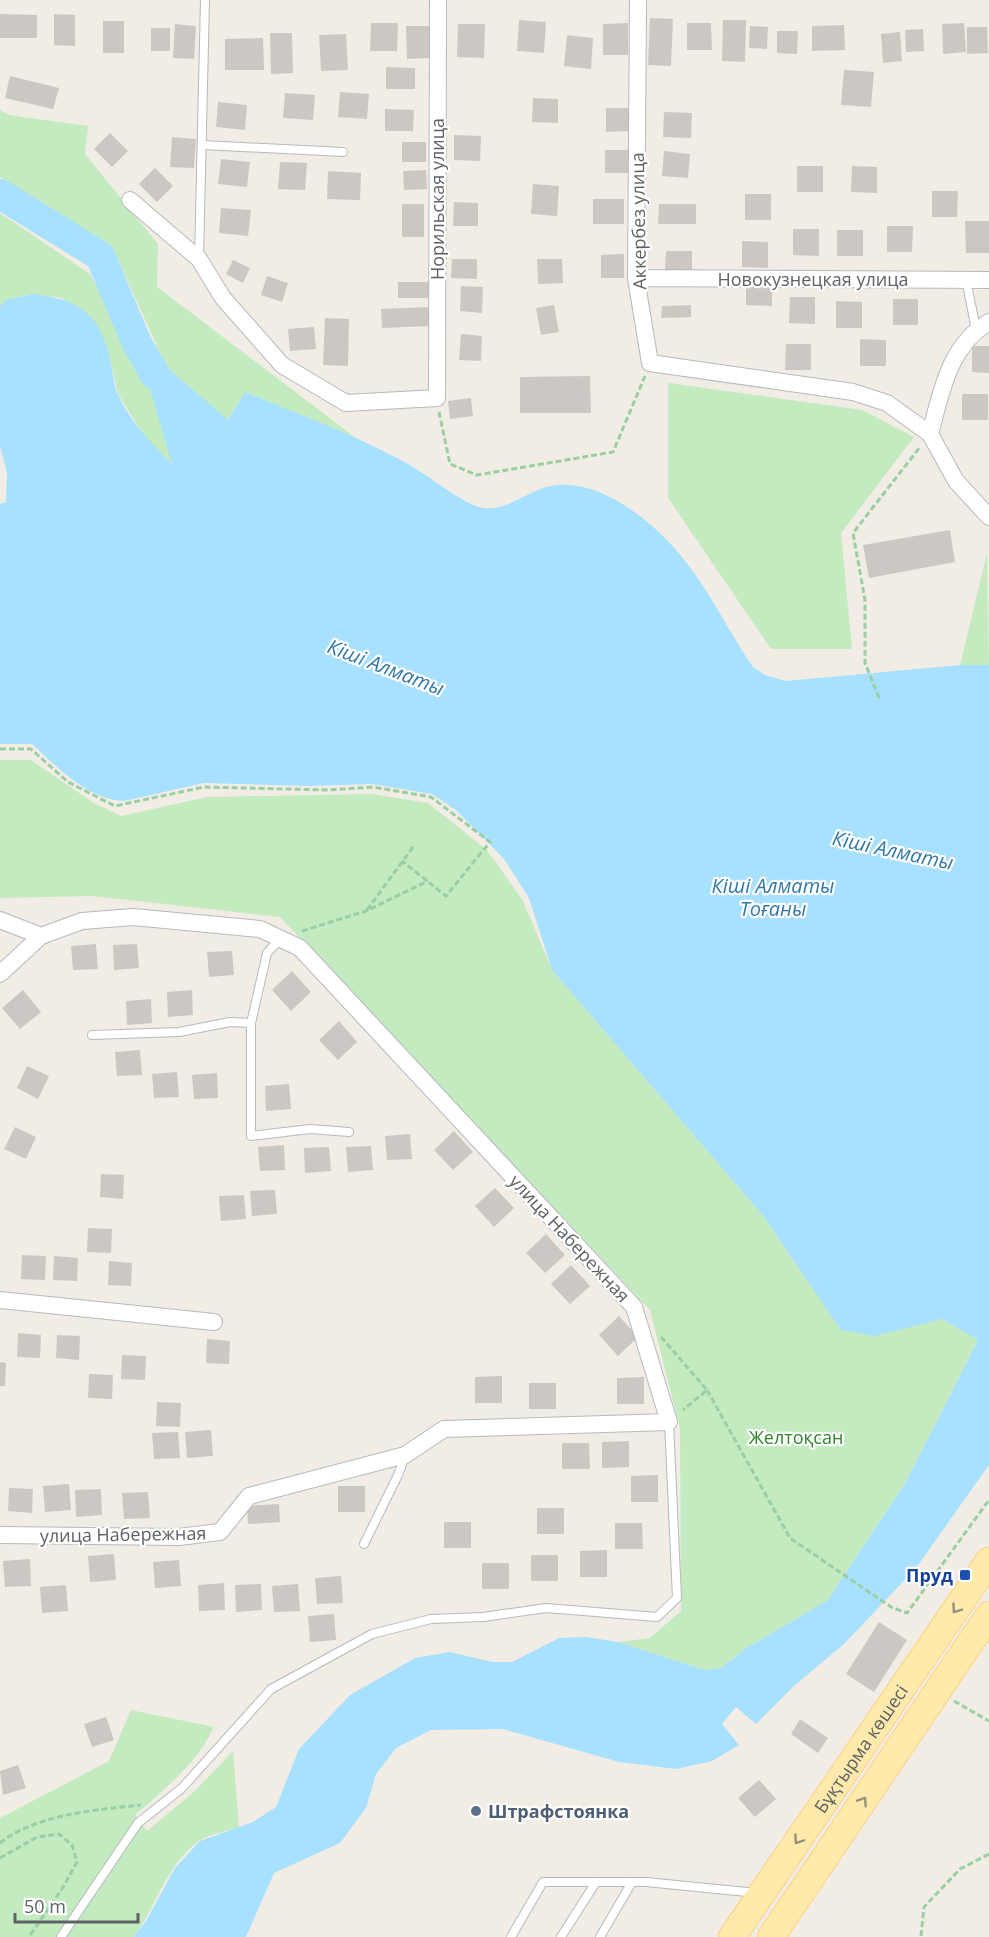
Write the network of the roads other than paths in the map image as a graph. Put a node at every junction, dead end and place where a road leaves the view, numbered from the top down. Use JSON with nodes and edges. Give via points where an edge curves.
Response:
{"nodes":[{"id":1,"x":205,"y":0,"type":"edge"},
{"id":2,"x":438,"y":0,"type":"edge"},
{"id":3,"x":638,"y":0,"type":"edge"},
{"id":4,"x":202,"y":145,"type":"junction"},
{"id":5,"x":343,"y":152,"type":"dead end"},
{"id":6,"x":130,"y":200,"type":"dead end"},
{"id":7,"x":199,"y":259,"type":"junction"},
{"id":8,"x":636,"y":278,"type":"junction"},
{"id":9,"x":966,"y":280,"type":"junction"},
{"id":10,"x":989,"y":280,"type":"edge"},
{"id":11,"x":983,"y":325,"type":"edge"},
{"id":12,"x":930,"y":434,"type":"junction"},
{"id":13,"x":989,"y":518,"type":"edge"},
{"id":14,"x":0,"y":920,"type":"edge"},
{"id":15,"x":41,"y":936,"type":"junction"},
{"id":16,"x":281,"y":938,"type":"junction"},
{"id":17,"x":0,"y":974,"type":"edge"},
{"id":18,"x":251,"y":1023,"type":"junction"},
{"id":19,"x":92,"y":1035,"type":"dead end"},
{"id":20,"x":349,"y":1132,"type":"dead end"},
{"id":21,"x":0,"y":1300,"type":"edge"},
{"id":22,"x":214,"y":1322,"type":"dead end"},
{"id":23,"x":669,"y":1422,"type":"junction"},
{"id":24,"x":405,"y":1455,"type":"junction"},
{"id":25,"x":0,"y":1535,"type":"edge"},
{"id":26,"x":364,"y":1544,"type":"dead end"},
{"id":27,"x":989,"y":1561,"type":"edge"},
{"id":28,"x":989,"y":1615,"type":"edge"},
{"id":29,"x":596,"y":1882,"type":"junction"},
{"id":30,"x":632,"y":1882,"type":"junction"},
{"id":31,"x":762,"y":1893,"type":"junction"},
{"id":32,"x":62,"y":1937,"type":"edge"},
{"id":33,"x":511,"y":1937,"type":"edge"},
{"id":34,"x":561,"y":1937,"type":"edge"},
{"id":35,"x":600,"y":1937,"type":"edge"},
{"id":36,"x":732,"y":1937,"type":"edge"},
{"id":37,"x":771,"y":1937,"type":"edge"}],
"edges":[{"from":1,"to":4,"type":"lane"},
{"from":2,"to":7,"type":"street","name":"Норильская улица","via":[[436,398],[346,403],[282,365],[223,298]]},
{"from":3,"to":8,"type":"street","name":"Аккербез улица"},
{"from":4,"to":5,"type":"lane"},
{"from":4,"to":7,"type":"lane"},
{"from":6,"to":7,"type":"street"},
{"from":8,"to":9,"type":"street","name":"Новокузнецкая улица"},
{"from":8,"to":12,"type":"street","name":"Аккербез улица","via":[[650,363],[853,392],[887,403]]},
{"from":9,"to":10,"type":"street","name":"Новокузнецкая улица"},
{"from":9,"to":11,"type":"lane"},
{"from":11,"to":12,"type":"street","via":[[946,372]]},
{"from":12,"to":13,"type":"street","via":[[956,481]]},
{"from":14,"to":15,"type":"street"},
{"from":15,"to":16,"type":"street","name":"улица Набережная","via":[[82,921],[133,917],[260,929]]},
{"from":15,"to":17,"type":"street"},
{"from":16,"to":18,"type":"lane","via":[[267,953]]},
{"from":16,"to":23,"type":"street","name":"улица Набережная","via":[[300,948],[634,1307]]},
{"from":18,"to":19,"type":"lane","via":[[230,1022],[179,1032]]},
{"from":18,"to":20,"type":"lane","via":[[251,1136],[310,1129]]},
{"from":21,"to":22,"type":"street"},
{"from":23,"to":24,"type":"street","name":"улица Набережная","via":[[444,1429]]},
{"from":23,"to":32,"type":"lane","via":[[677,1598],[657,1617],[546,1608],[431,1619],[372,1634],[271,1689],[182,1788],[138,1823]]},
{"from":24,"to":25,"type":"street","name":"улица Набережная","via":[[249,1496],[220,1532],[178,1537]]},
{"from":24,"to":26,"type":"lane"},
{"from":27,"to":31,"type":"main road","name":"Бұқтырма көшесі","one_way":true},
{"from":37,"to":28,"type":"main road","name":"Бұқтырма көшесі","one_way":true},
{"from":29,"to":30,"type":"lane"},
{"from":29,"to":33,"type":"lane","via":[[543,1882]]},
{"from":29,"to":34,"type":"lane"},
{"from":30,"to":31,"type":"lane"},
{"from":30,"to":35,"type":"lane"},
{"from":31,"to":36,"type":"main road","name":"Бұқтырма көшесі"}]}
